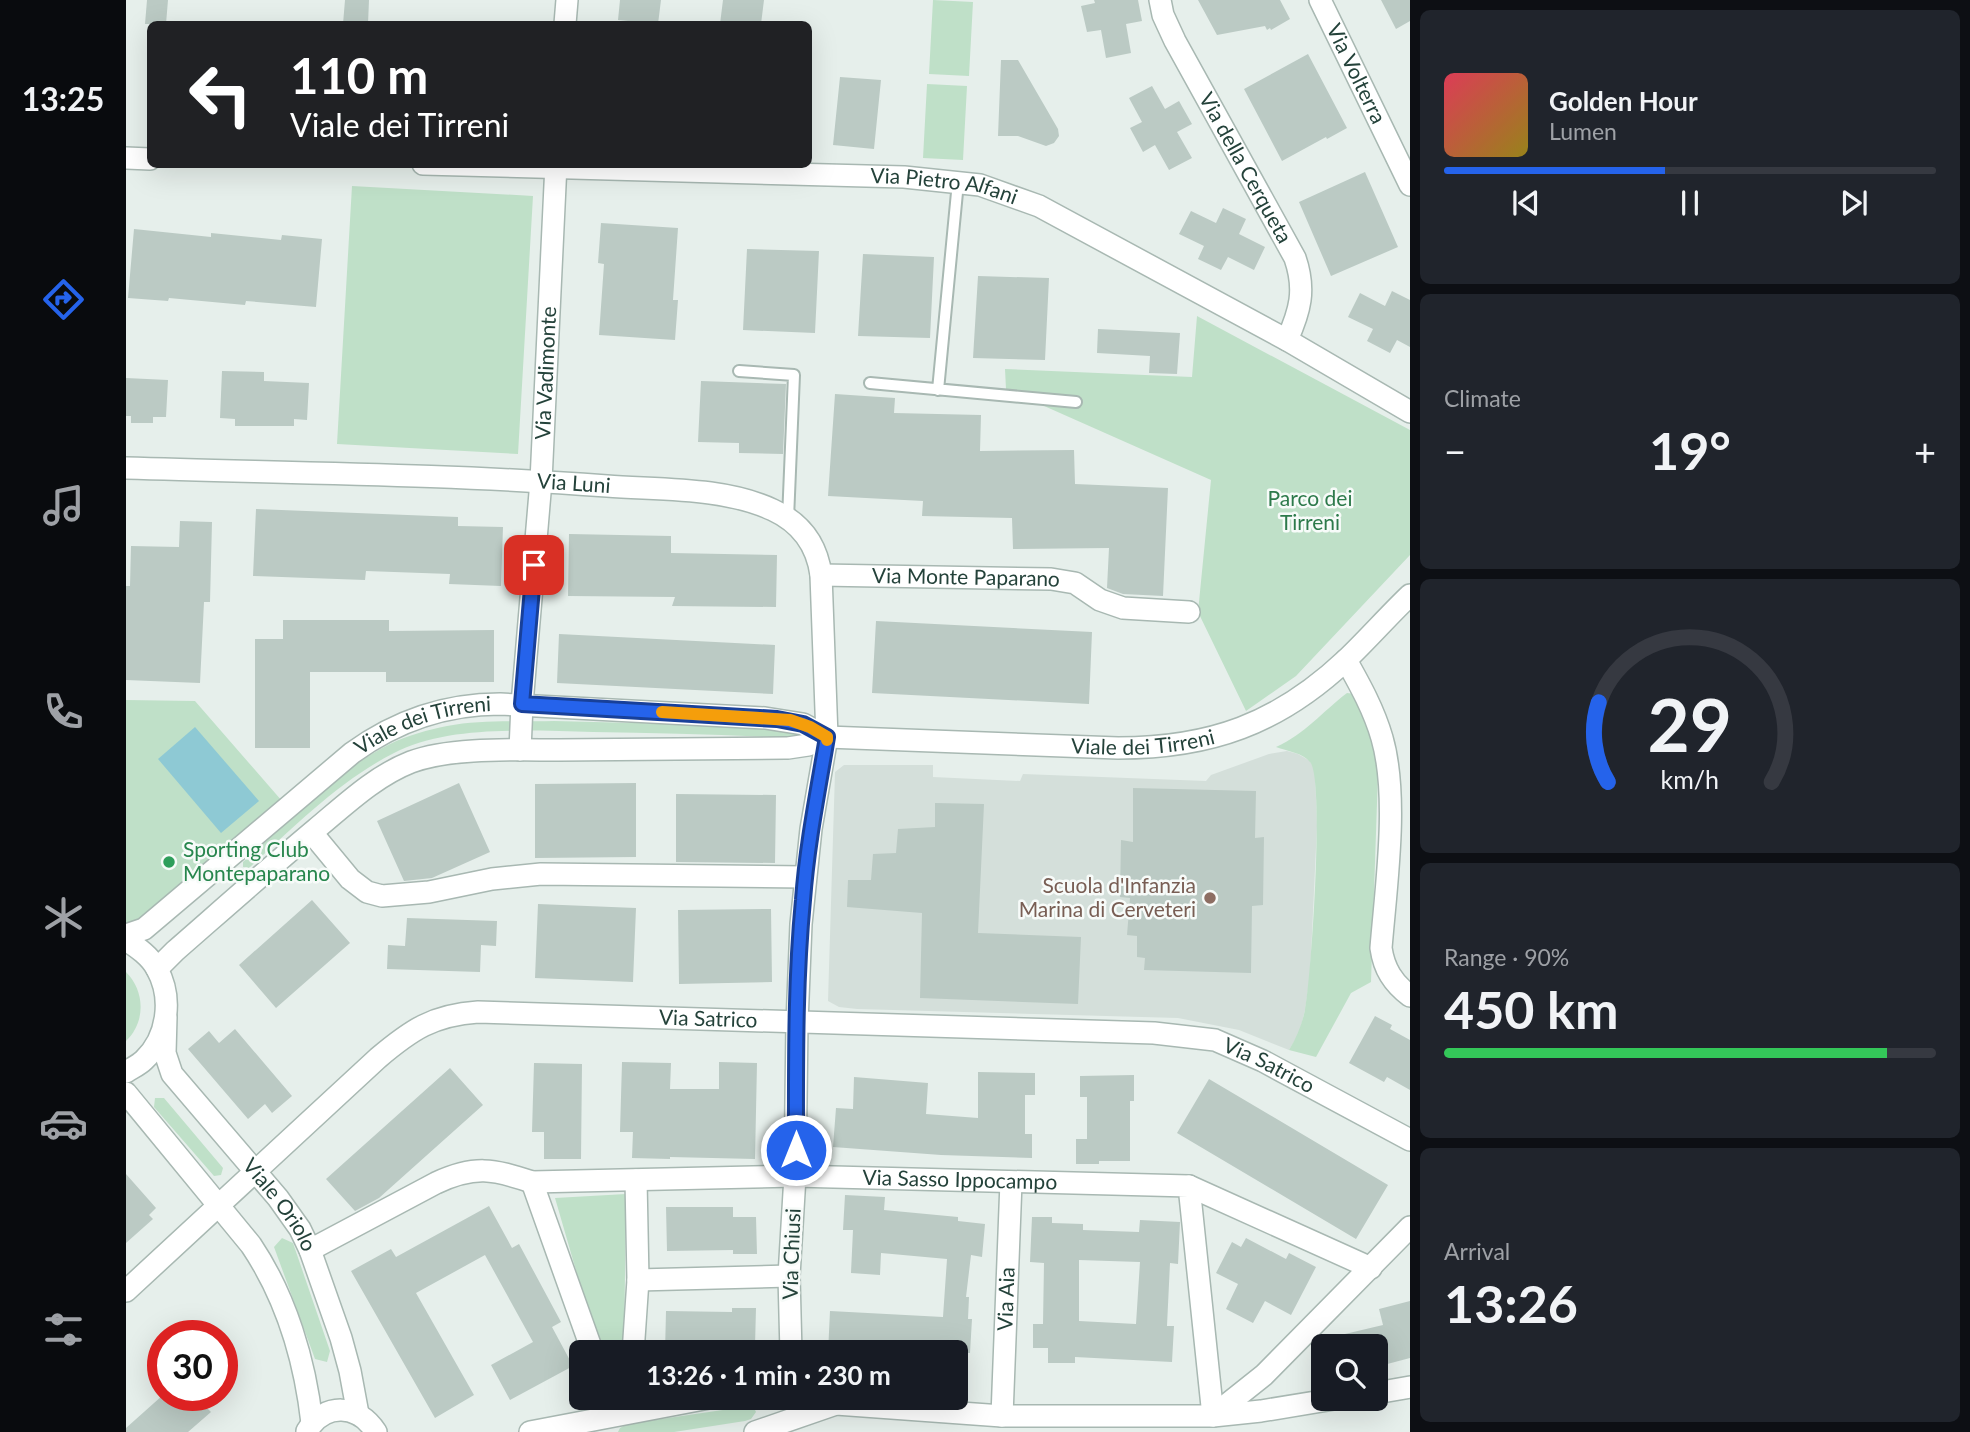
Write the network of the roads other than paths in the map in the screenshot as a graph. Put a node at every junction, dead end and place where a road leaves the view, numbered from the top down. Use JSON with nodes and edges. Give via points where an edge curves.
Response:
{"nodes":[{"id":1,"x":567,"y":0,"type":"edge"},
{"id":2,"x":1160,"y":0,"type":"edge"},
{"id":3,"x":1320,"y":0,"type":"edge"},
{"id":4,"x":565,"y":21,"type":"edge"},
{"id":5,"x":126,"y":158,"type":"edge"},
{"id":6,"x":147,"y":159,"type":"edge"},
{"id":7,"x":556,"y":168,"type":"edge"},
{"id":8,"x":619,"y":168,"type":"edge"},
{"id":9,"x":958,"y":183,"type":"junction"},
{"id":10,"x":1410,"y":185,"type":"edge"},
{"id":11,"x":1287,"y":340,"type":"junction"},
{"id":12,"x":739,"y":371,"type":"dead end"},
{"id":13,"x":870,"y":383,"type":"dead end"},
{"id":14,"x":938,"y":390,"type":"junction"},
{"id":15,"x":1076,"y":402,"type":"dead end"},
{"id":16,"x":1410,"y":412,"type":"edge"},
{"id":17,"x":126,"y":468,"type":"edge"},
{"id":18,"x":541,"y":481,"type":"junction"},
{"id":19,"x":788,"y":519,"type":"junction"},
{"id":20,"x":821,"y":575,"type":"junction"},
{"id":21,"x":1408,"y":600,"type":"edge"},
{"id":22,"x":1189,"y":612,"type":"dead end"},
{"id":23,"x":1346,"y":660,"type":"junction"},
{"id":24,"x":522,"y":704,"type":"junction"},
{"id":25,"x":827,"y":737,"type":"junction"},
{"id":26,"x":520,"y":750,"type":"junction"},
{"id":27,"x":312,"y":833,"type":"junction"},
{"id":28,"x":805,"y":877,"type":"junction"},
{"id":29,"x":126,"y":935,"type":"edge"},
{"id":30,"x":126,"y":940,"type":"edge"},
{"id":31,"x":157,"y":969,"type":"junction"},
{"id":32,"x":1410,"y":996,"type":"edge"},
{"id":33,"x":166,"y":1017,"type":"junction"},
{"id":34,"x":797,"y":1023,"type":"junction"},
{"id":35,"x":126,"y":1072,"type":"edge"},
{"id":36,"x":126,"y":1093,"type":"edge"},
{"id":37,"x":1410,"y":1140,"type":"edge"},
{"id":38,"x":256,"y":1172,"type":"junction"},
{"id":39,"x":795,"y":1176,"type":"junction"},
{"id":40,"x":636,"y":1180,"type":"junction"},
{"id":41,"x":532,"y":1182,"type":"junction"},
{"id":42,"x":1011,"y":1182,"type":"junction"},
{"id":43,"x":1189,"y":1186,"type":"junction"},
{"id":44,"x":219,"y":1206,"type":"junction"},
{"id":45,"x":1410,"y":1227,"type":"edge"},
{"id":46,"x":310,"y":1250,"type":"junction"},
{"id":47,"x":1371,"y":1268,"type":"junction"},
{"id":48,"x":789,"y":1276,"type":"junction"},
{"id":49,"x":638,"y":1280,"type":"junction"},
{"id":50,"x":126,"y":1290,"type":"edge"},
{"id":51,"x":588,"y":1340,"type":"edge"},
{"id":52,"x":634,"y":1340,"type":"edge"},
{"id":53,"x":791,"y":1340,"type":"edge"},
{"id":54,"x":1410,"y":1387,"type":"edge"},
{"id":55,"x":1388,"y":1391,"type":"edge"},
{"id":56,"x":1311,"y":1403,"type":"edge"},
{"id":57,"x":604,"y":1410,"type":"edge"},
{"id":58,"x":808,"y":1410,"type":"edge"},
{"id":59,"x":933,"y":1410,"type":"edge"},
{"id":60,"x":358,"y":1414,"type":"junction"},
{"id":61,"x":1002,"y":1416,"type":"junction"},
{"id":62,"x":1116,"y":1416,"type":"junction"},
{"id":63,"x":1213,"y":1416,"type":"junction"},
{"id":64,"x":310,"y":1428,"type":"edge"},
{"id":65,"x":376,"y":1432,"type":"edge"},
{"id":66,"x":530,"y":1432,"type":"edge"},
{"id":67,"x":755,"y":1432,"type":"edge"},
{"id":68,"x":1101,"y":1432,"type":"edge"}],
"edges":[{"from":1,"to":4,"type":"street"},
{"from":2,"to":11,"type":"street","name":"Via della Cerqueta","via":[[1175,41],[1295,258],[1301,301]]},
{"from":3,"to":10,"type":"street","name":"Via Volterra"},
{"from":5,"to":6,"type":"street"},
{"from":7,"to":18,"type":"street","name":"Via Vadimonte"},
{"from":8,"to":9,"type":"street","name":"Via Pietro Alfani","via":[[904,177]]},
{"from":9,"to":11,"type":"street","name":"Via Pietro Alfani","via":[[980,185],[1039,206]]},
{"from":9,"to":14,"type":"lane"},
{"from":11,"to":16,"type":"street","name":"Via Pietro Alfani"},
{"from":12,"to":19,"type":"lane","via":[[794,375]]},
{"from":13,"to":14,"type":"lane"},
{"from":14,"to":15,"type":"lane"},
{"from":17,"to":18,"type":"street","name":"Via Luni"},
{"from":18,"to":19,"type":"street","name":"Via Luni","via":[[733,497]]},
{"from":18,"to":24,"type":"street","name":"Via Vadimonte"},
{"from":19,"to":20,"type":"street","name":"Via Luni","via":[[808,537]]},
{"from":20,"to":22,"type":"street","name":"Via Monte Paparano","via":[[1051,579],[1075,583],[1100,600],[1124,608]]},
{"from":20,"to":25,"type":"street","name":"Via Luni"},
{"from":21,"to":23,"type":"street","name":"Viale dei Tirreni"},
{"from":23,"to":25,"type":"street","name":"Viale dei Tirreni","via":[[1267,716],[1225,735],[1190,743],[1118,748]]},
{"from":23,"to":32,"type":"street","via":[[1372,709],[1386,753],[1389,836],[1381,948],[1389,975]]},
{"from":24,"to":25,"type":"street","name":"Viale dei Tirreni","via":[[777,719],[803,724]]},
{"from":24,"to":26,"type":"street","name":"Via Vadimonte"},
{"from":24,"to":29,"type":"street","name":"Viale dei Tirreni","via":[[449,708],[373,738],[144,929]]},
{"from":25,"to":26,"type":"street","name":"Viale dei Tirreni","via":[[788,748]]},
{"from":25,"to":28,"type":"street","name":"Via Chiusi"},
{"from":26,"to":27,"type":"street","name":"Viale dei Tirreni","via":[[449,754],[410,763],[368,788]]},
{"from":27,"to":28,"type":"street","via":[[350,879],[367,892],[382,896],[525,875]]},
{"from":27,"to":31,"type":"street","name":"Viale dei Tirreni"},
{"from":28,"to":34,"type":"street","name":"Via Chiusi"},
{"from":30,"to":31,"type":"street","via":[[141,949]]},
{"from":31,"to":33,"type":"street","name":"Viale Oriolo","via":[[166,992]]},
{"from":33,"to":35,"type":"street","via":[[159,1041],[144,1060]]},
{"from":33,"to":38,"type":"street","name":"Viale Oriolo","via":[[164,1052],[172,1074]]},
{"from":34,"to":37,"type":"street","name":"Via Satrico","via":[[1154,1033],[1216,1040]]},
{"from":34,"to":38,"type":"street","name":"Via Satrico","via":[[478,1012],[451,1015],[423,1025],[394,1044]]},
{"from":34,"to":39,"type":"street","name":"Via Chiusi"},
{"from":36,"to":44,"type":"street","name":"Viale Oriolo"},
{"from":38,"to":44,"type":"street","name":"Via Satrico"},
{"from":38,"to":46,"type":"street","name":"Viale Oriolo","via":[[294,1219]]},
{"from":39,"to":40,"type":"street","name":"Via Sasso Ippocampo"},
{"from":39,"to":42,"type":"street","name":"Via Sasso Ippocampo"},
{"from":39,"to":48,"type":"street","name":"Via Chiusi"},
{"from":40,"to":41,"type":"street","name":"Via Sasso Ippocampo"},
{"from":40,"to":49,"type":"street"},
{"from":41,"to":46,"type":"street","name":"Via Sasso Ippocampo","via":[[487,1170],[463,1173]]},
{"from":41,"to":51,"type":"street"},
{"from":42,"to":43,"type":"street","name":"Via Sasso Ippocampo"},
{"from":42,"to":61,"type":"street","name":"Via Aia"},
{"from":43,"to":47,"type":"street"},
{"from":43,"to":63,"type":"street"},
{"from":44,"to":50,"type":"street","name":"Via Satrico"},
{"from":44,"to":64,"type":"street","name":"Viale Oriolo","via":[[251,1245],[274,1286],[303,1369]]},
{"from":45,"to":47,"type":"street"},
{"from":46,"to":60,"type":"street","name":"Viale Oriolo","via":[[341,1338]]},
{"from":47,"to":63,"type":"street","via":[[1264,1375]]},
{"from":48,"to":49,"type":"street"},
{"from":48,"to":53,"type":"street","name":"Via Chiusi"},
{"from":49,"to":52,"type":"street"},
{"from":54,"to":55,"type":"street"},
{"from":56,"to":63,"type":"street"},
{"from":57,"to":66,"type":"street"},
{"from":58,"to":67,"type":"street"},
{"from":59,"to":61,"type":"street"},
{"from":60,"to":64,"type":"street","via":[[334,1411],[322,1415]]},
{"from":60,"to":65,"type":"street"},
{"from":61,"to":62,"type":"street"},
{"from":62,"to":63,"type":"street"},
{"from":62,"to":68,"type":"street"}]}
